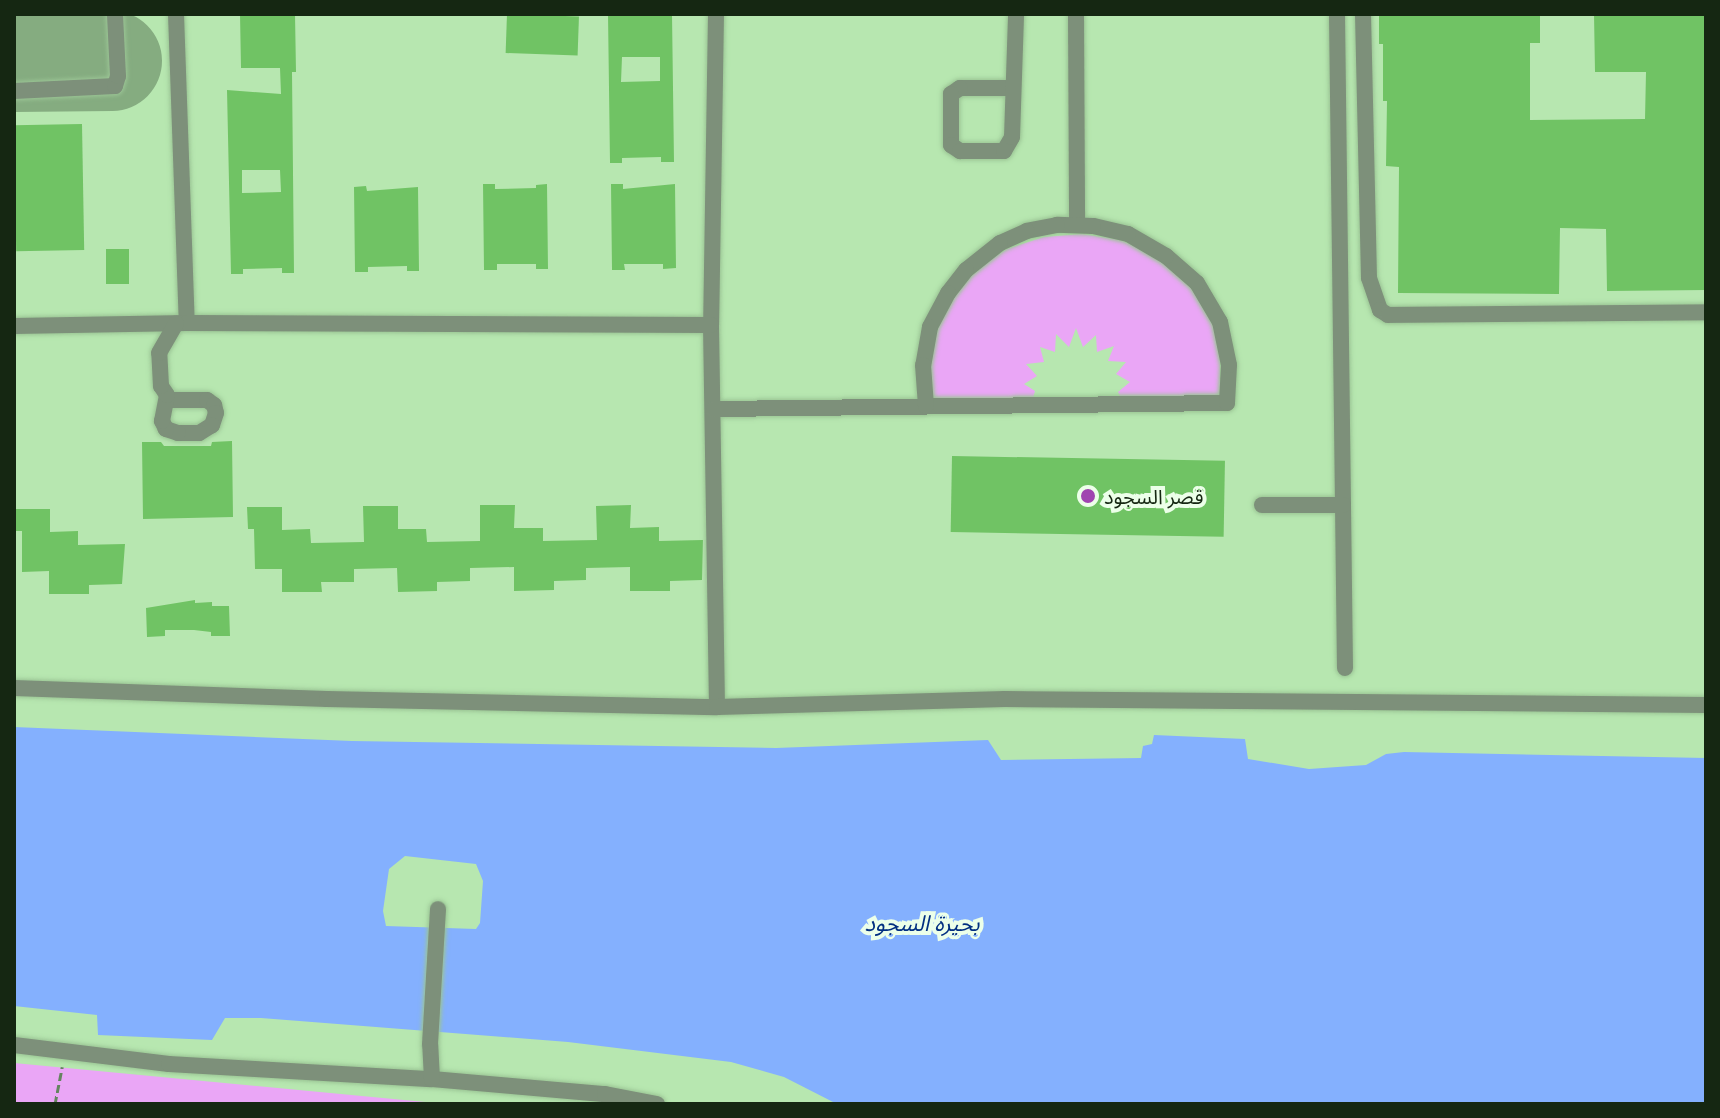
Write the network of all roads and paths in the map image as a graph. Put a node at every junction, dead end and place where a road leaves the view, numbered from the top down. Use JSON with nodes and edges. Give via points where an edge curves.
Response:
{"nodes":[{"id":1,"x":115,"y":14,"type":"edge"},
{"id":2,"x":176,"y":14,"type":"edge"},
{"id":3,"x":716,"y":14,"type":"edge"},
{"id":4,"x":1016,"y":14,"type":"edge"},
{"id":5,"x":1076,"y":14,"type":"edge"},
{"id":6,"x":1337,"y":14,"type":"edge"},
{"id":7,"x":1363,"y":14,"type":"edge"},
{"id":8,"x":1013,"y":88,"type":"junction"},
{"id":9,"x":14,"y":91,"type":"edge"},
{"id":10,"x":1077,"y":225,"type":"junction"},
{"id":11,"x":1706,"y":312,"type":"edge"},
{"id":12,"x":182,"y":323,"type":"junction"},
{"id":13,"x":711,"y":325,"type":"junction"},
{"id":14,"x":14,"y":326,"type":"edge"},
{"id":15,"x":167,"y":400,"type":"dead end"},
{"id":16,"x":926,"y":406,"type":"junction"},
{"id":17,"x":714,"y":409,"type":"junction"},
{"id":18,"x":1262,"y":505,"type":"dead end"},
{"id":19,"x":1343,"y":505,"type":"junction"},
{"id":20,"x":1345,"y":668,"type":"dead end"},
{"id":21,"x":14,"y":688,"type":"edge"},
{"id":22,"x":1706,"y":705,"type":"edge"},
{"id":23,"x":717,"y":707,"type":"junction"},
{"id":24,"x":438,"y":909,"type":"dead end"},
{"id":25,"x":14,"y":1045,"type":"edge"},
{"id":26,"x":64,"y":1051,"type":"junction"},
{"id":27,"x":432,"y":1079,"type":"junction"},
{"id":28,"x":55,"y":1104,"type":"edge"},
{"id":29,"x":657,"y":1104,"type":"edge"}],
"edges":[{"from":1,"to":9,"type":"street","via":[[115,86]]},
{"from":2,"to":12,"type":"street"},
{"from":3,"to":13,"type":"street"},
{"from":4,"to":8,"type":"street"},
{"from":5,"to":10,"type":"street"},
{"from":6,"to":19,"type":"street"},
{"from":7,"to":11,"type":"street","via":[[1369,278],[1380,310],[1388,315]]},
{"from":8,"to":8,"type":"street","via":[[1012,137],[1004,151],[960,151],[951,145],[951,94],[960,88]]},
{"from":10,"to":16,"type":"street","via":[[1027,231],[1000,243],[966,270],[930,327],[923,365]]},
{"from":10,"to":16,"type":"street","via":[[1128,234],[1166,256],[1197,283],[1220,322],[1229,365],[1227,403]]},
{"from":12,"to":13,"type":"street"},
{"from":12,"to":14,"type":"street"},
{"from":12,"to":15,"type":"street","via":[[159,353]]},
{"from":13,"to":17,"type":"street"},
{"from":16,"to":17,"type":"street"},
{"from":17,"to":23,"type":"street"},
{"from":18,"to":19,"type":"street"},
{"from":19,"to":20,"type":"street"},
{"from":21,"to":23,"type":"street"},
{"from":22,"to":23,"type":"street","via":[[1005,699]]},
{"from":24,"to":27,"type":"street"},
{"from":25,"to":26,"type":"street"},
{"from":26,"to":27,"type":"street","via":[[169,1064]]},
{"from":26,"to":28,"type":"path"},
{"from":27,"to":29,"type":"street","via":[[605,1094]]}]}
